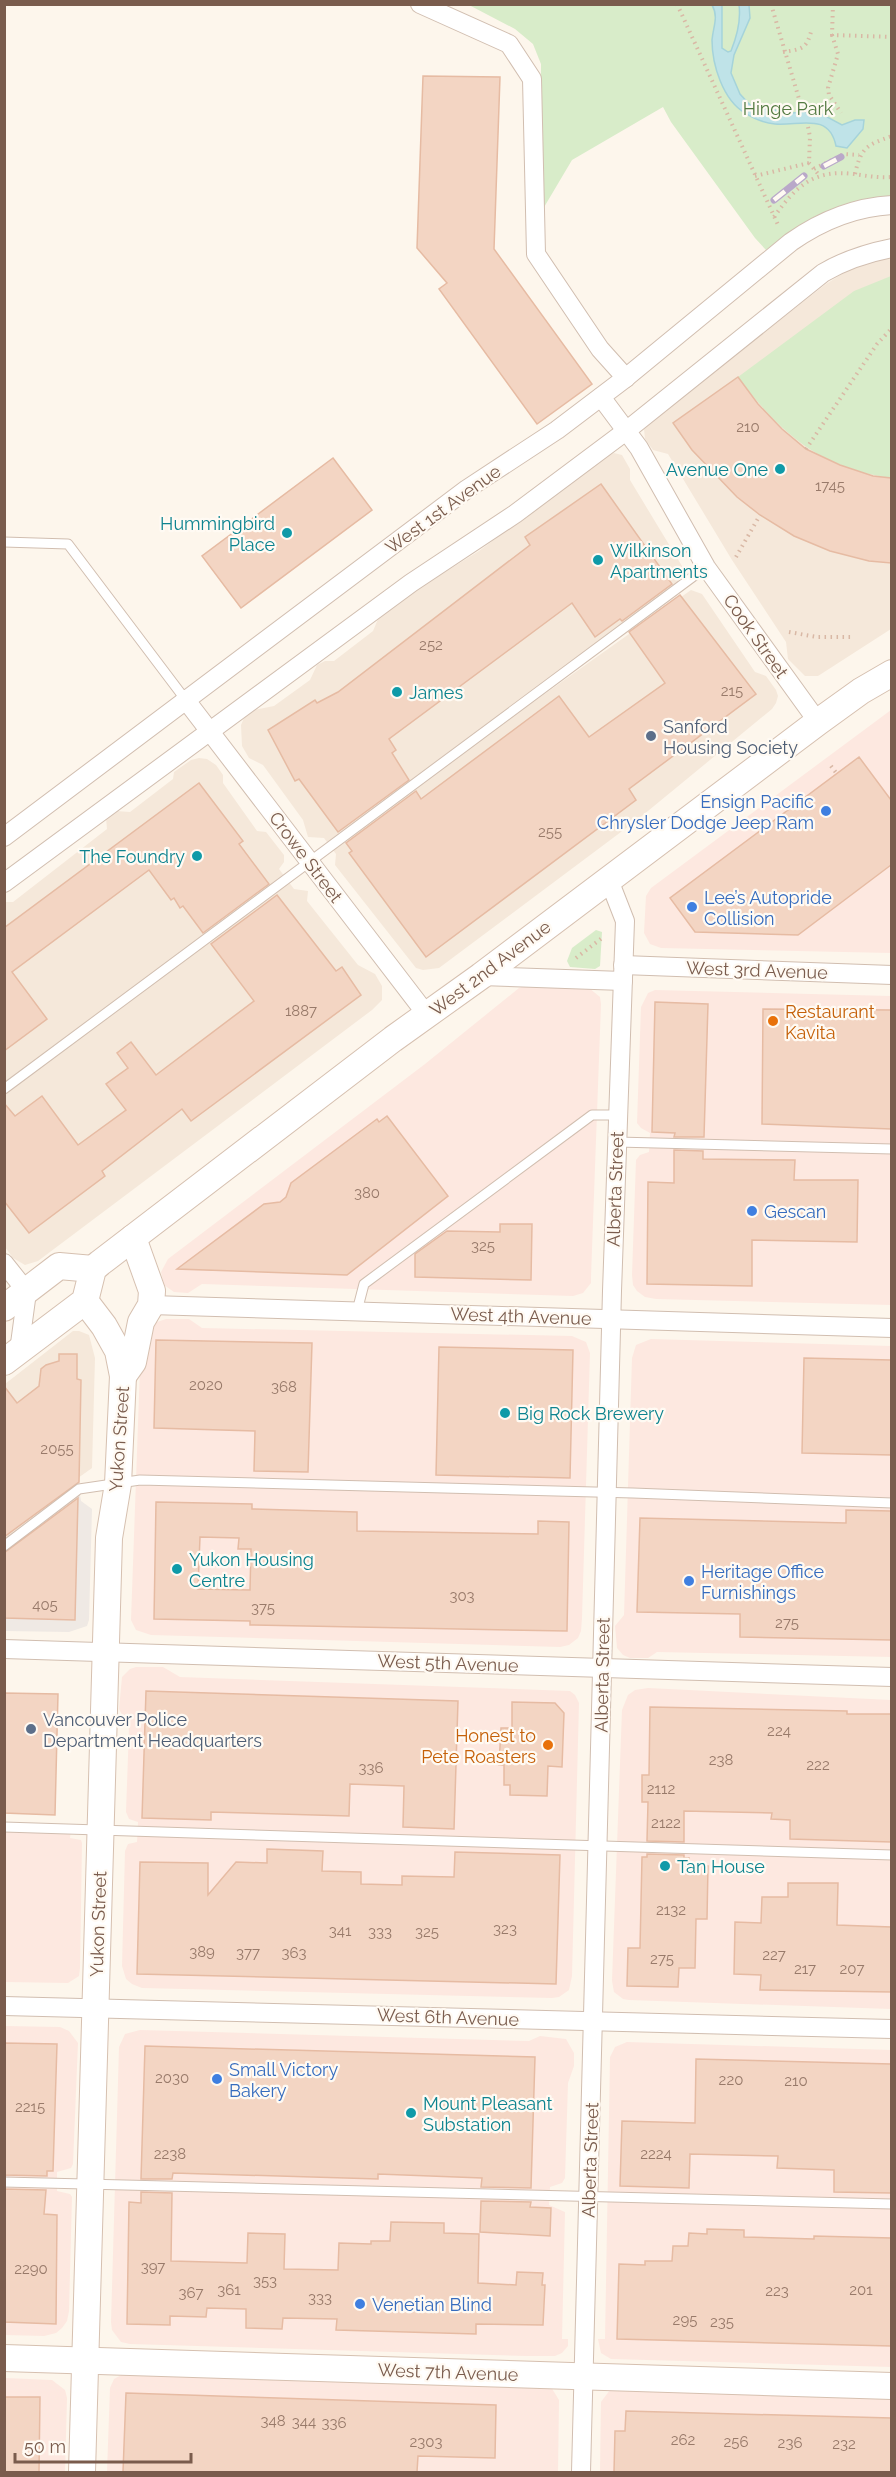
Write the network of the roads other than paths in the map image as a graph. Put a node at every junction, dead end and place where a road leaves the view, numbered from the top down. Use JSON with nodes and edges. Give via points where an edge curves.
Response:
{"nodes":[{"id":1,"x":420,"y":4,"type":"edge"},
{"id":2,"x":891,"y":205,"type":"edge"},
{"id":3,"x":891,"y":249,"type":"edge"},
{"id":4,"x":626,"y":378,"type":"junction"},
{"id":5,"x":601,"y":397,"type":"junction"},
{"id":6,"x":626,"y":431,"type":"junction"},
{"id":7,"x":4,"y":542,"type":"edge"},
{"id":8,"x":706,"y":567,"type":"junction"},
{"id":9,"x":891,"y":673,"type":"edge"},
{"id":10,"x":185,"y":699,"type":"junction"},
{"id":11,"x":818,"y":722,"type":"junction"},
{"id":12,"x":209,"y":730,"type":"junction"},
{"id":13,"x":4,"y":837,"type":"edge"},
{"id":14,"x":309,"y":863,"type":"junction"},
{"id":15,"x":609,"y":880,"type":"junction"},
{"id":16,"x":4,"y":883,"type":"edge"},
{"id":17,"x":623,"y":973,"type":"junction"},
{"id":18,"x":891,"y":975,"type":"edge"},
{"id":19,"x":481,"y":976,"type":"junction"},
{"id":20,"x":427,"y":1015,"type":"junction"},
{"id":21,"x":4,"y":1089,"type":"edge"},
{"id":22,"x":618,"y":1115,"type":"junction"},
{"id":23,"x":617,"y":1142,"type":"junction"},
{"id":24,"x":891,"y":1149,"type":"edge"},
{"id":25,"x":133,"y":1238,"type":"junction"},
{"id":26,"x":4,"y":1263,"type":"edge"},
{"id":27,"x":93,"y":1269,"type":"junction"},
{"id":28,"x":11,"y":1301,"type":"edge"},
{"id":29,"x":86,"y":1301,"type":"junction"},
{"id":30,"x":151,"y":1305,"type":"junction"},
{"id":31,"x":357,"y":1311,"type":"junction"},
{"id":32,"x":611,"y":1319,"type":"junction"},
{"id":33,"x":891,"y":1328,"type":"edge"},
{"id":34,"x":12,"y":1357,"type":"edge"},
{"id":35,"x":123,"y":1376,"type":"junction"},
{"id":36,"x":118,"y":1484,"type":"junction"},
{"id":37,"x":607,"y":1493,"type":"junction"},
{"id":38,"x":891,"y":1503,"type":"edge"},
{"id":39,"x":4,"y":1546,"type":"edge"},
{"id":40,"x":4,"y":1649,"type":"edge"},
{"id":41,"x":106,"y":1652,"type":"junction"},
{"id":42,"x":603,"y":1668,"type":"junction"},
{"id":43,"x":891,"y":1677,"type":"edge"},
{"id":44,"x":4,"y":1827,"type":"edge"},
{"id":45,"x":101,"y":1831,"type":"junction"},
{"id":46,"x":598,"y":1847,"type":"junction"},
{"id":47,"x":891,"y":1855,"type":"edge"},
{"id":48,"x":4,"y":2006,"type":"edge"},
{"id":49,"x":95,"y":2007,"type":"junction"},
{"id":50,"x":594,"y":2020,"type":"junction"},
{"id":51,"x":891,"y":2029,"type":"edge"},
{"id":52,"x":4,"y":2182,"type":"edge"},
{"id":53,"x":90,"y":2183,"type":"junction"},
{"id":54,"x":589,"y":2197,"type":"junction"},
{"id":55,"x":891,"y":2204,"type":"edge"},
{"id":56,"x":4,"y":2358,"type":"edge"},
{"id":57,"x":85,"y":2360,"type":"junction"},
{"id":58,"x":583,"y":2376,"type":"junction"},
{"id":59,"x":891,"y":2386,"type":"edge"},
{"id":60,"x":82,"y":2472,"type":"edge"},
{"id":61,"x":581,"y":2472,"type":"edge"}],
"edges":[{"from":1,"to":4,"type":"street","via":[[509,44],[532,79],[536,254],[600,349]]},
{"from":2,"to":4,"type":"street","name":"West 1st Avenue","via":[[845,214],[802,235]]},
{"from":3,"to":6,"type":"street","via":[[867,253],[823,273]]},
{"from":4,"to":5,"type":"street","name":"West 1st Avenue"},
{"from":5,"to":6,"type":"street","name":"Cook Street"},
{"from":5,"to":10,"type":"street","name":"West 1st Avenue","via":[[466,489]]},
{"from":6,"to":8,"type":"street","name":"Cook Street"},
{"from":6,"to":12,"type":"street"},
{"from":7,"to":10,"type":"lane","via":[[68,544]]},
{"from":8,"to":11,"type":"street","name":"Cook Street"},
{"from":8,"to":14,"type":"lane"},
{"from":9,"to":11,"type":"street","name":"West 2nd Avenue"},
{"from":10,"to":12,"type":"street","name":"Crowe Street"},
{"from":10,"to":13,"type":"street","name":"West 1st Avenue"},
{"from":11,"to":15,"type":"street","name":"West 2nd Avenue"},
{"from":12,"to":14,"type":"street","name":"Crowe Street"},
{"from":12,"to":16,"type":"street"},
{"from":14,"to":20,"type":"street","name":"Crowe Street"},
{"from":14,"to":21,"type":"lane"},
{"from":15,"to":17,"type":"street","name":"Alberta Street","via":[[625,921]]},
{"from":15,"to":19,"type":"street","name":"West 2nd Avenue"},
{"from":17,"to":18,"type":"street","name":"West 3rd Avenue"},
{"from":17,"to":19,"type":"street","name":"West 3rd Avenue"},
{"from":17,"to":22,"type":"street","name":"Alberta Street"},
{"from":19,"to":20,"type":"street","name":"West 2nd Avenue"},
{"from":20,"to":25,"type":"street","name":"West 2nd Avenue"},
{"from":22,"to":23,"type":"street","name":"Alberta Street"},
{"from":22,"to":31,"type":"lane","via":[[592,1115],[364,1284]]},
{"from":23,"to":24,"type":"lane"},
{"from":23,"to":32,"type":"street","name":"Alberta Street"},
{"from":25,"to":27,"type":"street","name":"West 2nd Avenue"},
{"from":25,"to":30,"type":"street","via":[[150,1282]]},
{"from":26,"to":28,"type":"street"},
{"from":27,"to":28,"type":"street","via":[[60,1266]]},
{"from":27,"to":29,"type":"street"},
{"from":28,"to":34,"type":"street"},
{"from":29,"to":34,"type":"street"},
{"from":29,"to":35,"type":"street","name":"Yukon Street","via":[[117,1351]]},
{"from":30,"to":31,"type":"street","name":"West 4th Avenue"},
{"from":30,"to":35,"type":"street","name":"Yukon Street","via":[[141,1323],[133,1362]]},
{"from":31,"to":32,"type":"street","name":"West 4th Avenue"},
{"from":32,"to":33,"type":"street","name":"West 4th Avenue"},
{"from":32,"to":37,"type":"street","name":"Alberta Street"},
{"from":35,"to":36,"type":"street","name":"Yukon Street"},
{"from":36,"to":37,"type":"lane","via":[[140,1480]]},
{"from":36,"to":39,"type":"lane","via":[[79,1489]]},
{"from":36,"to":41,"type":"street","name":"Yukon Street","via":[[109,1538]]},
{"from":37,"to":38,"type":"lane"},
{"from":37,"to":42,"type":"street","name":"Alberta Street"},
{"from":40,"to":41,"type":"street","name":"West 5th Avenue"},
{"from":41,"to":42,"type":"street","name":"West 5th Avenue"},
{"from":41,"to":45,"type":"street","name":"Yukon Street"},
{"from":42,"to":43,"type":"street","name":"West 5th Avenue"},
{"from":42,"to":46,"type":"street","name":"Alberta Street"},
{"from":44,"to":45,"type":"lane"},
{"from":45,"to":46,"type":"lane"},
{"from":45,"to":49,"type":"street","name":"Yukon Street"},
{"from":46,"to":47,"type":"lane"},
{"from":46,"to":50,"type":"street","name":"Alberta Street"},
{"from":48,"to":49,"type":"street","name":"West 6th Avenue"},
{"from":49,"to":50,"type":"street","name":"West 6th Avenue"},
{"from":49,"to":53,"type":"street","name":"Yukon Street"},
{"from":50,"to":51,"type":"street","name":"West 6th Avenue"},
{"from":50,"to":54,"type":"street","name":"Alberta Street"},
{"from":52,"to":53,"type":"lane"},
{"from":53,"to":54,"type":"lane"},
{"from":53,"to":57,"type":"street","name":"Yukon Street"},
{"from":54,"to":55,"type":"lane"},
{"from":54,"to":58,"type":"street","name":"Alberta Street"},
{"from":56,"to":57,"type":"street","name":"West 7th Avenue"},
{"from":57,"to":58,"type":"street","name":"West 7th Avenue"},
{"from":57,"to":60,"type":"street","name":"Yukon Street"},
{"from":58,"to":59,"type":"street","name":"West 7th Avenue"},
{"from":58,"to":61,"type":"street","name":"Alberta Street"}]}
